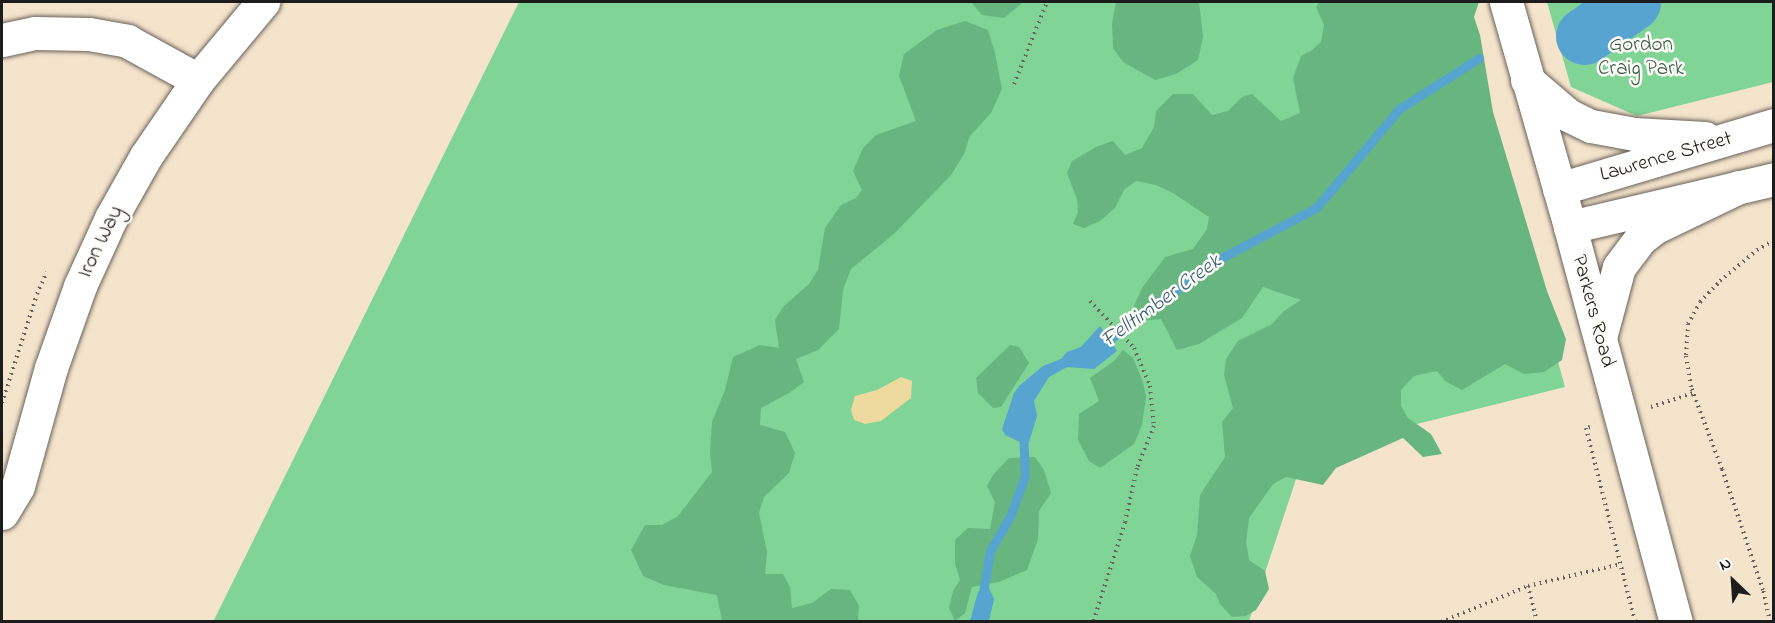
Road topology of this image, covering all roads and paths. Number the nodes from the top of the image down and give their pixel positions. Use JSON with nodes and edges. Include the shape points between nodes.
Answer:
{"nodes":[{"id":1,"x":263,"y":2,"type":"edge"},
{"id":2,"x":1047,"y":2,"type":"edge"},
{"id":3,"x":1506,"y":2,"type":"edge"},
{"id":4,"x":2,"y":40,"type":"edge"},
{"id":5,"x":198,"y":80,"type":"junction"},
{"id":6,"x":1527,"y":80,"type":"junction"},
{"id":7,"x":1014,"y":84,"type":"dead end"},
{"id":8,"x":1773,"y":126,"type":"edge"},
{"id":9,"x":1725,"y":140,"type":"junction"},
{"id":10,"x":1773,"y":179,"type":"edge"},
{"id":11,"x":1739,"y":188,"type":"junction"},
{"id":12,"x":1559,"y":189,"type":"junction"},
{"id":13,"x":1570,"y":227,"type":"junction"},
{"id":14,"x":1773,"y":240,"type":"edge"},
{"id":15,"x":1090,"y":301,"type":"dead end"},
{"id":16,"x":1600,"y":337,"type":"junction"},
{"id":17,"x":2,"y":513,"type":"edge"},
{"id":18,"x":1621,"y":564,"type":"dead end"},
{"id":19,"x":1528,"y":586,"type":"junction"},
{"id":20,"x":1094,"y":621,"type":"edge"},
{"id":21,"x":1441,"y":621,"type":"edge"},
{"id":22,"x":1537,"y":621,"type":"edge"},
{"id":23,"x":1676,"y":621,"type":"edge"},
{"id":24,"x":1770,"y":621,"type":"edge"}],
"edges":[{"from":1,"to":5,"type":"main road","name":"Iron Way"},
{"from":2,"to":7,"type":"path"},
{"from":3,"to":6,"type":"main road","name":"Parkers Road"},
{"from":4,"to":5,"type":"main road","via":[[35,33],[89,34],[127,42]]},
{"from":5,"to":17,"type":"main road","name":"Iron Way","via":[[146,156],[84,276],[51,368],[18,486]]},
{"from":6,"to":9,"type":"main road","via":[[1568,115],[1591,126],[1634,134]]},
{"from":6,"to":12,"type":"main road","name":"Parkers Road"},
{"from":8,"to":9,"type":"main road","name":"Lawrence Street"},
{"from":9,"to":12,"type":"main road","name":"Lawrence Street"},
{"from":10,"to":11,"type":"main road","name":"Lawrence Street"},
{"from":11,"to":13,"type":"main road","name":"Lawrence Street","via":[[1682,198]]},
{"from":11,"to":16,"type":"main road","via":[[1654,228],[1640,239],[1618,267]]},
{"from":12,"to":13,"type":"main road","name":"Parkers Road"},
{"from":13,"to":16,"type":"main road","name":"Parkers Road"},
{"from":14,"to":24,"type":"path","via":[[1720,281],[1700,302],[1688,324],[1686,356],[1693,393],[1763,590]]},
{"from":15,"to":20,"type":"path","via":[[1134,348],[1150,386],[1154,426],[1137,468],[1125,522]]},
{"from":16,"to":23,"type":"main road","name":"Parkers Road"},
{"from":18,"to":19,"type":"path"},
{"from":19,"to":21,"type":"path"},
{"from":19,"to":22,"type":"path"}]}
